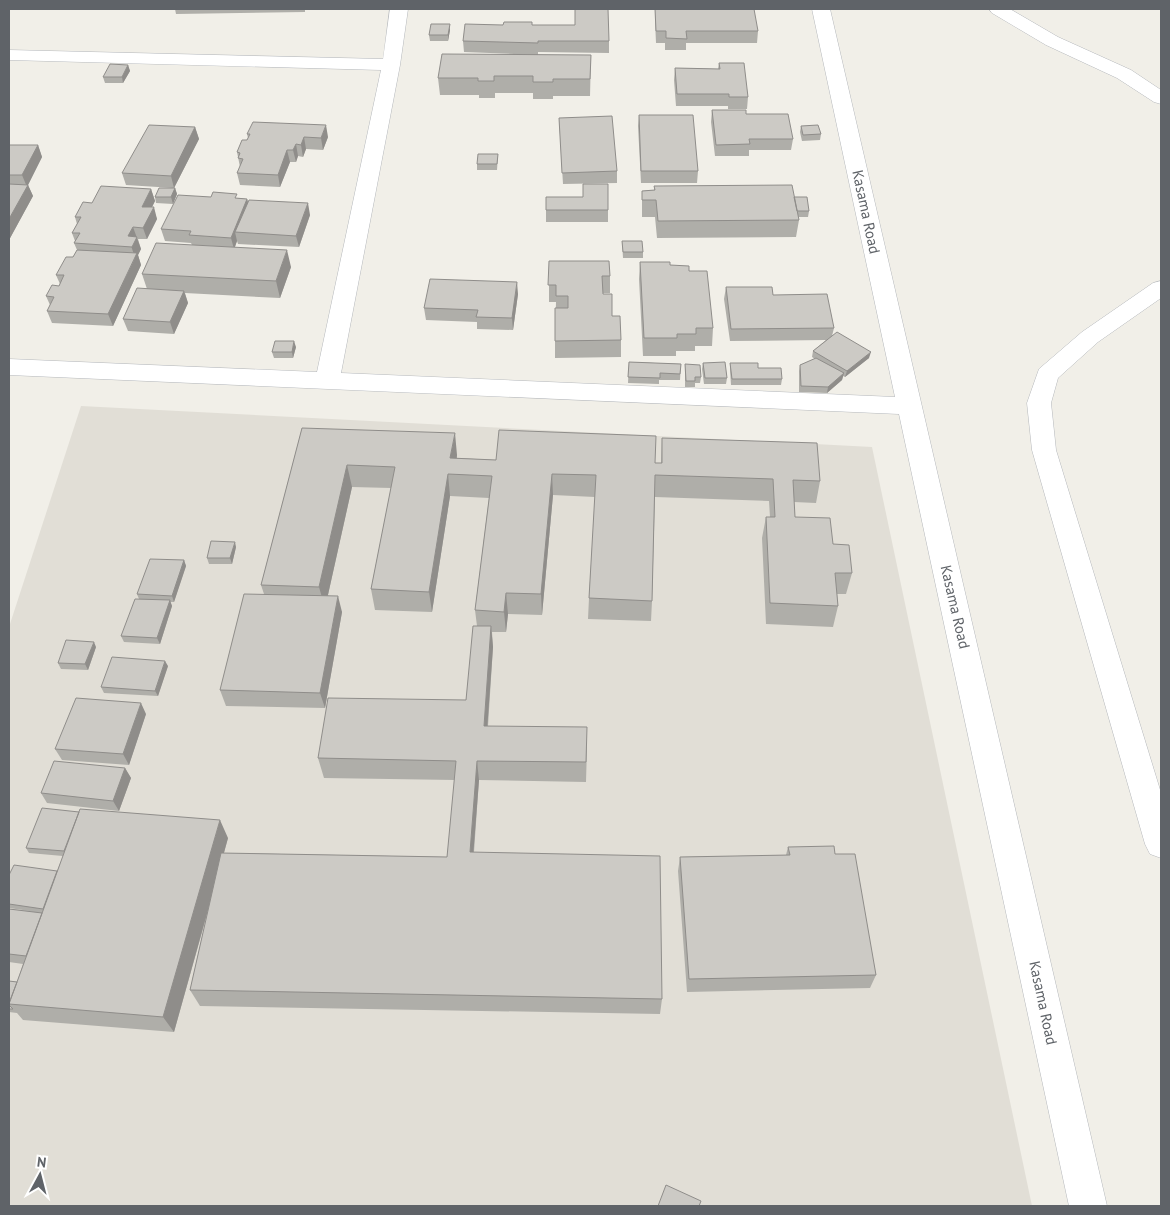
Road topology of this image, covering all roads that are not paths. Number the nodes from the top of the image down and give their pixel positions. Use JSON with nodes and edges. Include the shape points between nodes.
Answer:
{"nodes":[{"id":1,"x":399,"y":9,"type":"edge"},
{"id":2,"x":821,"y":9,"type":"edge"},
{"id":3,"x":998,"y":9,"type":"edge"},
{"id":4,"x":9,"y":55,"type":"edge"},
{"id":5,"x":391,"y":66,"type":"junction"},
{"id":6,"x":1161,"y":98,"type":"edge"},
{"id":7,"x":1161,"y":288,"type":"edge"},
{"id":8,"x":9,"y":367,"type":"edge"},
{"id":9,"x":327,"y":382,"type":"junction"},
{"id":10,"x":908,"y":406,"type":"junction"},
{"id":11,"x":1161,"y":844,"type":"edge"},
{"id":12,"x":1088,"y":1206,"type":"edge"}],
"edges":[{"from":1,"to":5,"type":"street"},
{"from":2,"to":10,"type":"street","name":"Kasama Road"},
{"from":3,"to":6,"type":"street","via":[[1052,41],[1124,74]]},
{"from":4,"to":5,"type":"street"},
{"from":5,"to":9,"type":"street"},
{"from":7,"to":11,"type":"street","via":[[1090,338],[1047,374],[1039,403],[1044,450]]},
{"from":8,"to":9,"type":"street"},
{"from":9,"to":10,"type":"street"},
{"from":10,"to":12,"type":"street","name":"Kasama Road"}]}
